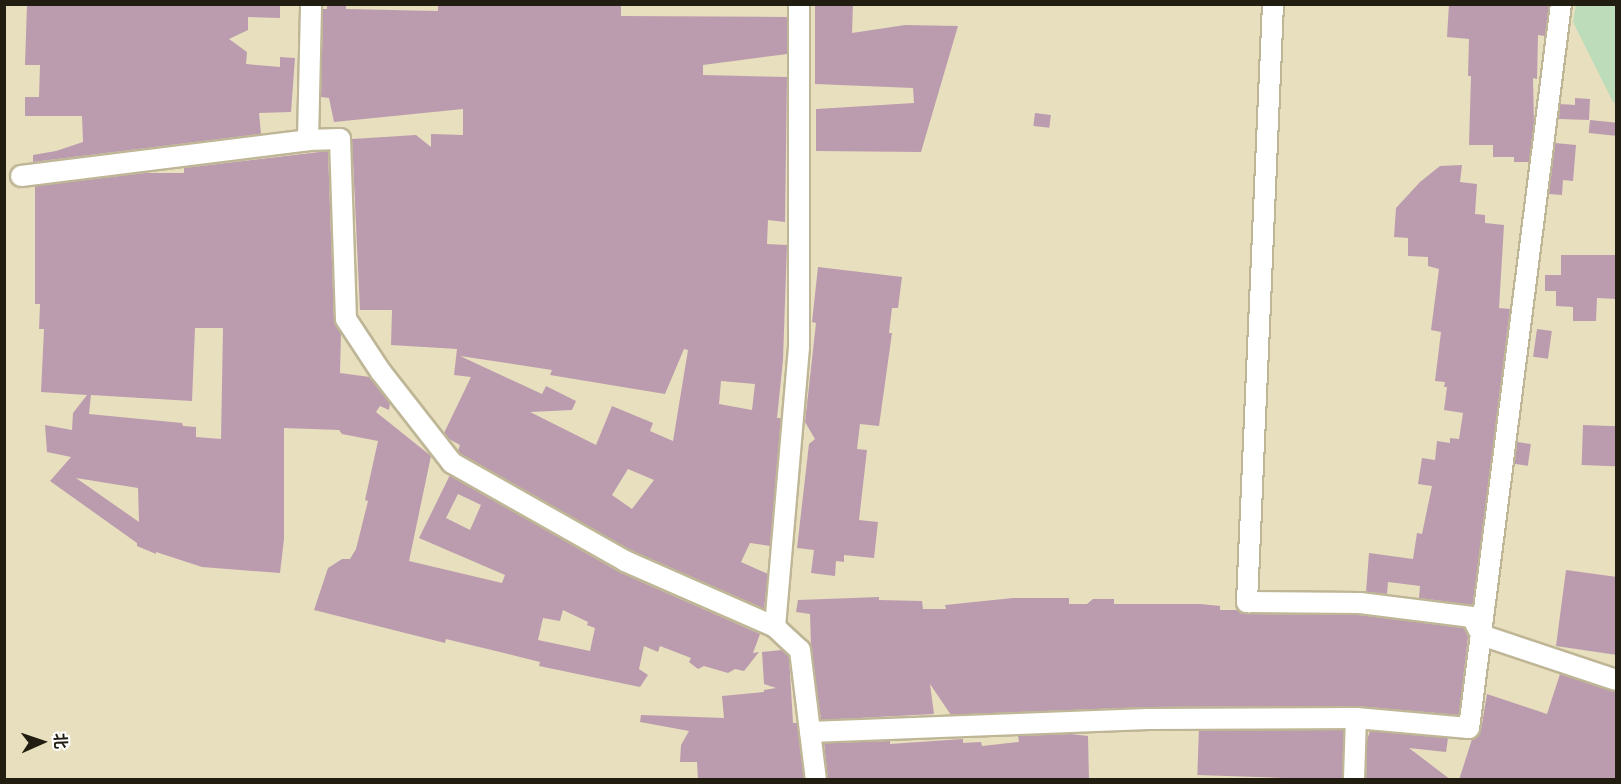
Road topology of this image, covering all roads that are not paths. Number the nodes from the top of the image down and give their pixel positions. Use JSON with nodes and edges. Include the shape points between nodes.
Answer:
{"nodes":[{"id":1,"x":311,"y":4,"type":"edge"},
{"id":2,"x":799,"y":4,"type":"edge"},
{"id":3,"x":1273,"y":4,"type":"edge"},
{"id":4,"x":1561,"y":4,"type":"edge"},
{"id":5,"x":308,"y":140,"type":"junction"},
{"id":6,"x":21,"y":176,"type":"dead end"},
{"id":7,"x":775,"y":627,"type":"junction"},
{"id":8,"x":1480,"y":635,"type":"junction"},
{"id":9,"x":1617,"y":680,"type":"edge"},
{"id":10,"x":1356,"y":718,"type":"junction"},
{"id":11,"x":810,"y":732,"type":"junction"},
{"id":12,"x":816,"y":780,"type":"edge"},
{"id":13,"x":1354,"y":780,"type":"edge"}],
"edges":[{"from":1,"to":5,"type":"street"},
{"from":2,"to":7,"type":"street","via":[[799,348]]},
{"from":3,"to":8,"type":"street","via":[[1247,602],[1360,603],[1472,617]]},
{"from":4,"to":8,"type":"street"},
{"from":5,"to":6,"type":"street"},
{"from":5,"to":7,"type":"street","via":[[340,139],[346,319],[381,372],[452,462],[625,561]]},
{"from":7,"to":11,"type":"street","via":[[800,650]]},
{"from":8,"to":9,"type":"street"},
{"from":8,"to":10,"type":"street","via":[[1469,728]]},
{"from":10,"to":11,"type":"street","via":[[1148,719]]},
{"from":10,"to":13,"type":"street"},
{"from":11,"to":12,"type":"street"}]}
